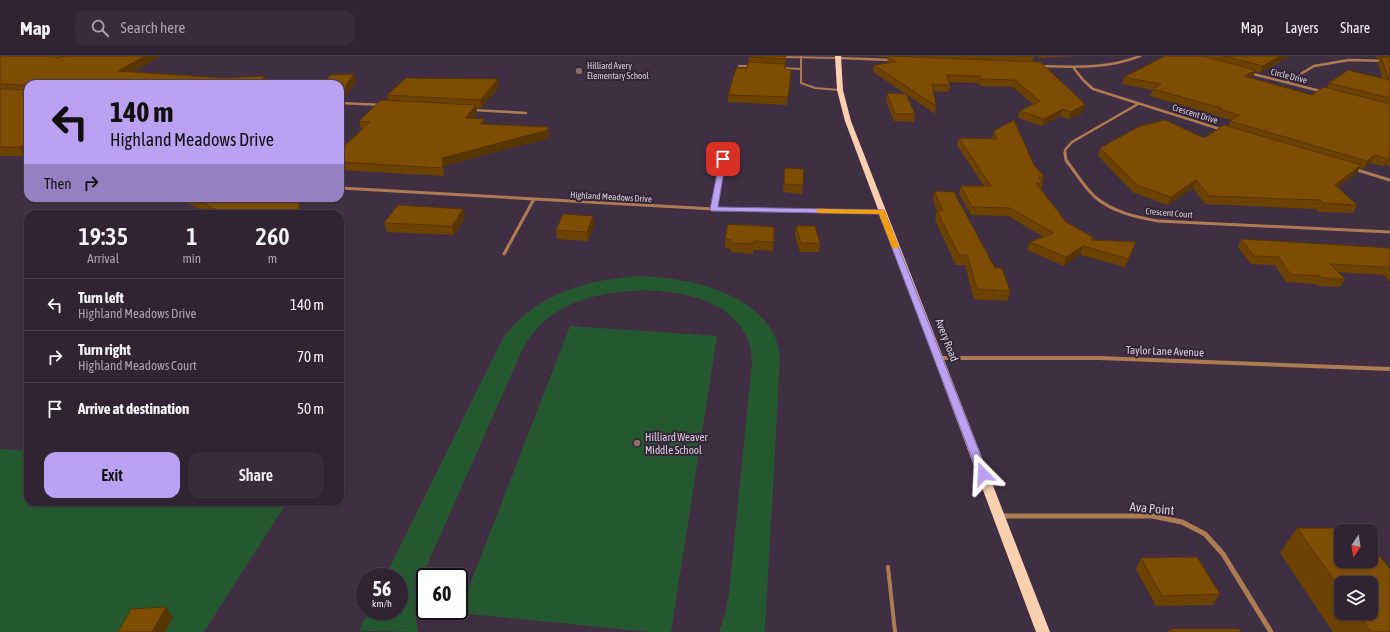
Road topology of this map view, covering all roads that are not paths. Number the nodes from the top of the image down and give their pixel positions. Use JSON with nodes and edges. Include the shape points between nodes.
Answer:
{"nodes":[{"id":1,"x":781,"y":56,"type":"edge"},
{"id":2,"x":1140,"y":56,"type":"edge"},
{"id":3,"x":1375,"y":56,"type":"edge"},
{"id":4,"x":801,"y":57,"type":"edge"},
{"id":5,"x":838,"y":57,"type":"edge"},
{"id":6,"x":894,"y":60,"type":"edge"},
{"id":7,"x":1380,"y":60,"type":"junction"},
{"id":8,"x":1390,"y":61,"type":"edge"},
{"id":9,"x":739,"y":66,"type":"edge"},
{"id":10,"x":754,"y":66,"type":"edge"},
{"id":11,"x":1038,"y":66,"type":"edge"},
{"id":12,"x":1073,"y":67,"type":"junction"},
{"id":13,"x":778,"y":68,"type":"edge"},
{"id":14,"x":801,"y":69,"type":"junction"},
{"id":15,"x":1245,"y":72,"type":"edge"},
{"id":16,"x":1287,"y":82,"type":"junction"},
{"id":17,"x":840,"y":90,"type":"junction"},
{"id":18,"x":1331,"y":94,"type":"edge"},
{"id":19,"x":344,"y":103,"type":"edge"},
{"id":20,"x":1138,"y":104,"type":"junction"},
{"id":21,"x":387,"y":105,"type":"edge"},
{"id":22,"x":464,"y":109,"type":"edge"},
{"id":23,"x":526,"y":113,"type":"dead end"},
{"id":24,"x":1230,"y":132,"type":"edge"},
{"id":25,"x":723,"y":159,"type":"dead end"},
{"id":26,"x":1352,"y":168,"type":"edge"},
{"id":27,"x":1390,"y":180,"type":"edge"},
{"id":28,"x":344,"y":188,"type":"edge"},
{"id":29,"x":534,"y":199,"type":"junction"},
{"id":30,"x":714,"y":209,"type":"junction"},
{"id":31,"x":882,"y":212,"type":"junction"},
{"id":32,"x":1390,"y":232,"type":"edge"},
{"id":33,"x":504,"y":254,"type":"dead end"},
{"id":34,"x":939,"y":358,"type":"junction"},
{"id":35,"x":1390,"y":369,"type":"edge"},
{"id":36,"x":999,"y":516,"type":"junction"},
{"id":37,"x":888,"y":567,"type":"dead end"},
{"id":38,"x":895,"y":632,"type":"edge"},
{"id":39,"x":1043,"y":632,"type":"edge"},
{"id":40,"x":1271,"y":632,"type":"edge"}],
"edges":[{"from":1,"to":4,"type":"lane"},
{"from":2,"to":12,"type":"street","via":[[1112,66]]},
{"from":3,"to":7,"type":"street"},
{"from":4,"to":5,"type":"lane"},
{"from":4,"to":14,"type":"lane"},
{"from":5,"to":6,"type":"street"},
{"from":5,"to":17,"type":"main road","name":"Avery Road"},
{"from":7,"to":8,"type":"street"},
{"from":7,"to":16,"type":"street","via":[[1338,61],[1314,66]]},
{"from":9,"to":10,"type":"lane"},
{"from":11,"to":12,"type":"street"},
{"from":12,"to":20,"type":"street","name":"Crescent Drive","via":[[1093,89]]},
{"from":13,"to":14,"type":"lane"},
{"from":14,"to":17,"type":"lane","via":[[801,84]]},
{"from":15,"to":16,"type":"street","name":"Circle Drive"},
{"from":16,"to":18,"type":"street","name":"Circle Drive"},
{"from":17,"to":31,"type":"main road","name":"Avery Road","via":[[848,121]]},
{"from":19,"to":21,"type":"street"},
{"from":20,"to":24,"type":"street","name":"Crescent Drive"},
{"from":20,"to":32,"type":"street","name":"Crescent Court","via":[[1072,142],[1065,150],[1066,160],[1094,196],[1109,207],[1132,216],[1158,221]]},
{"from":22,"to":23,"type":"street"},
{"from":25,"to":30,"type":"street"},
{"from":26,"to":27,"type":"street"},
{"from":28,"to":29,"type":"street","name":"Highland Meadows Drive"},
{"from":29,"to":30,"type":"street","name":"Highland Meadows Drive"},
{"from":29,"to":33,"type":"street"},
{"from":30,"to":31,"type":"street","name":"Highland Meadows Drive"},
{"from":31,"to":34,"type":"main road","name":"Avery Road"},
{"from":34,"to":35,"type":"street","name":"Taylor Lane Avenue","via":[[1098,358]]},
{"from":34,"to":36,"type":"main road","name":"Avery Road"},
{"from":36,"to":39,"type":"main road","name":"Avery Road"},
{"from":36,"to":40,"type":"street","name":"Ava Point","via":[[1152,516],[1182,522],[1205,534],[1223,554]]},
{"from":37,"to":38,"type":"lane"}]}
